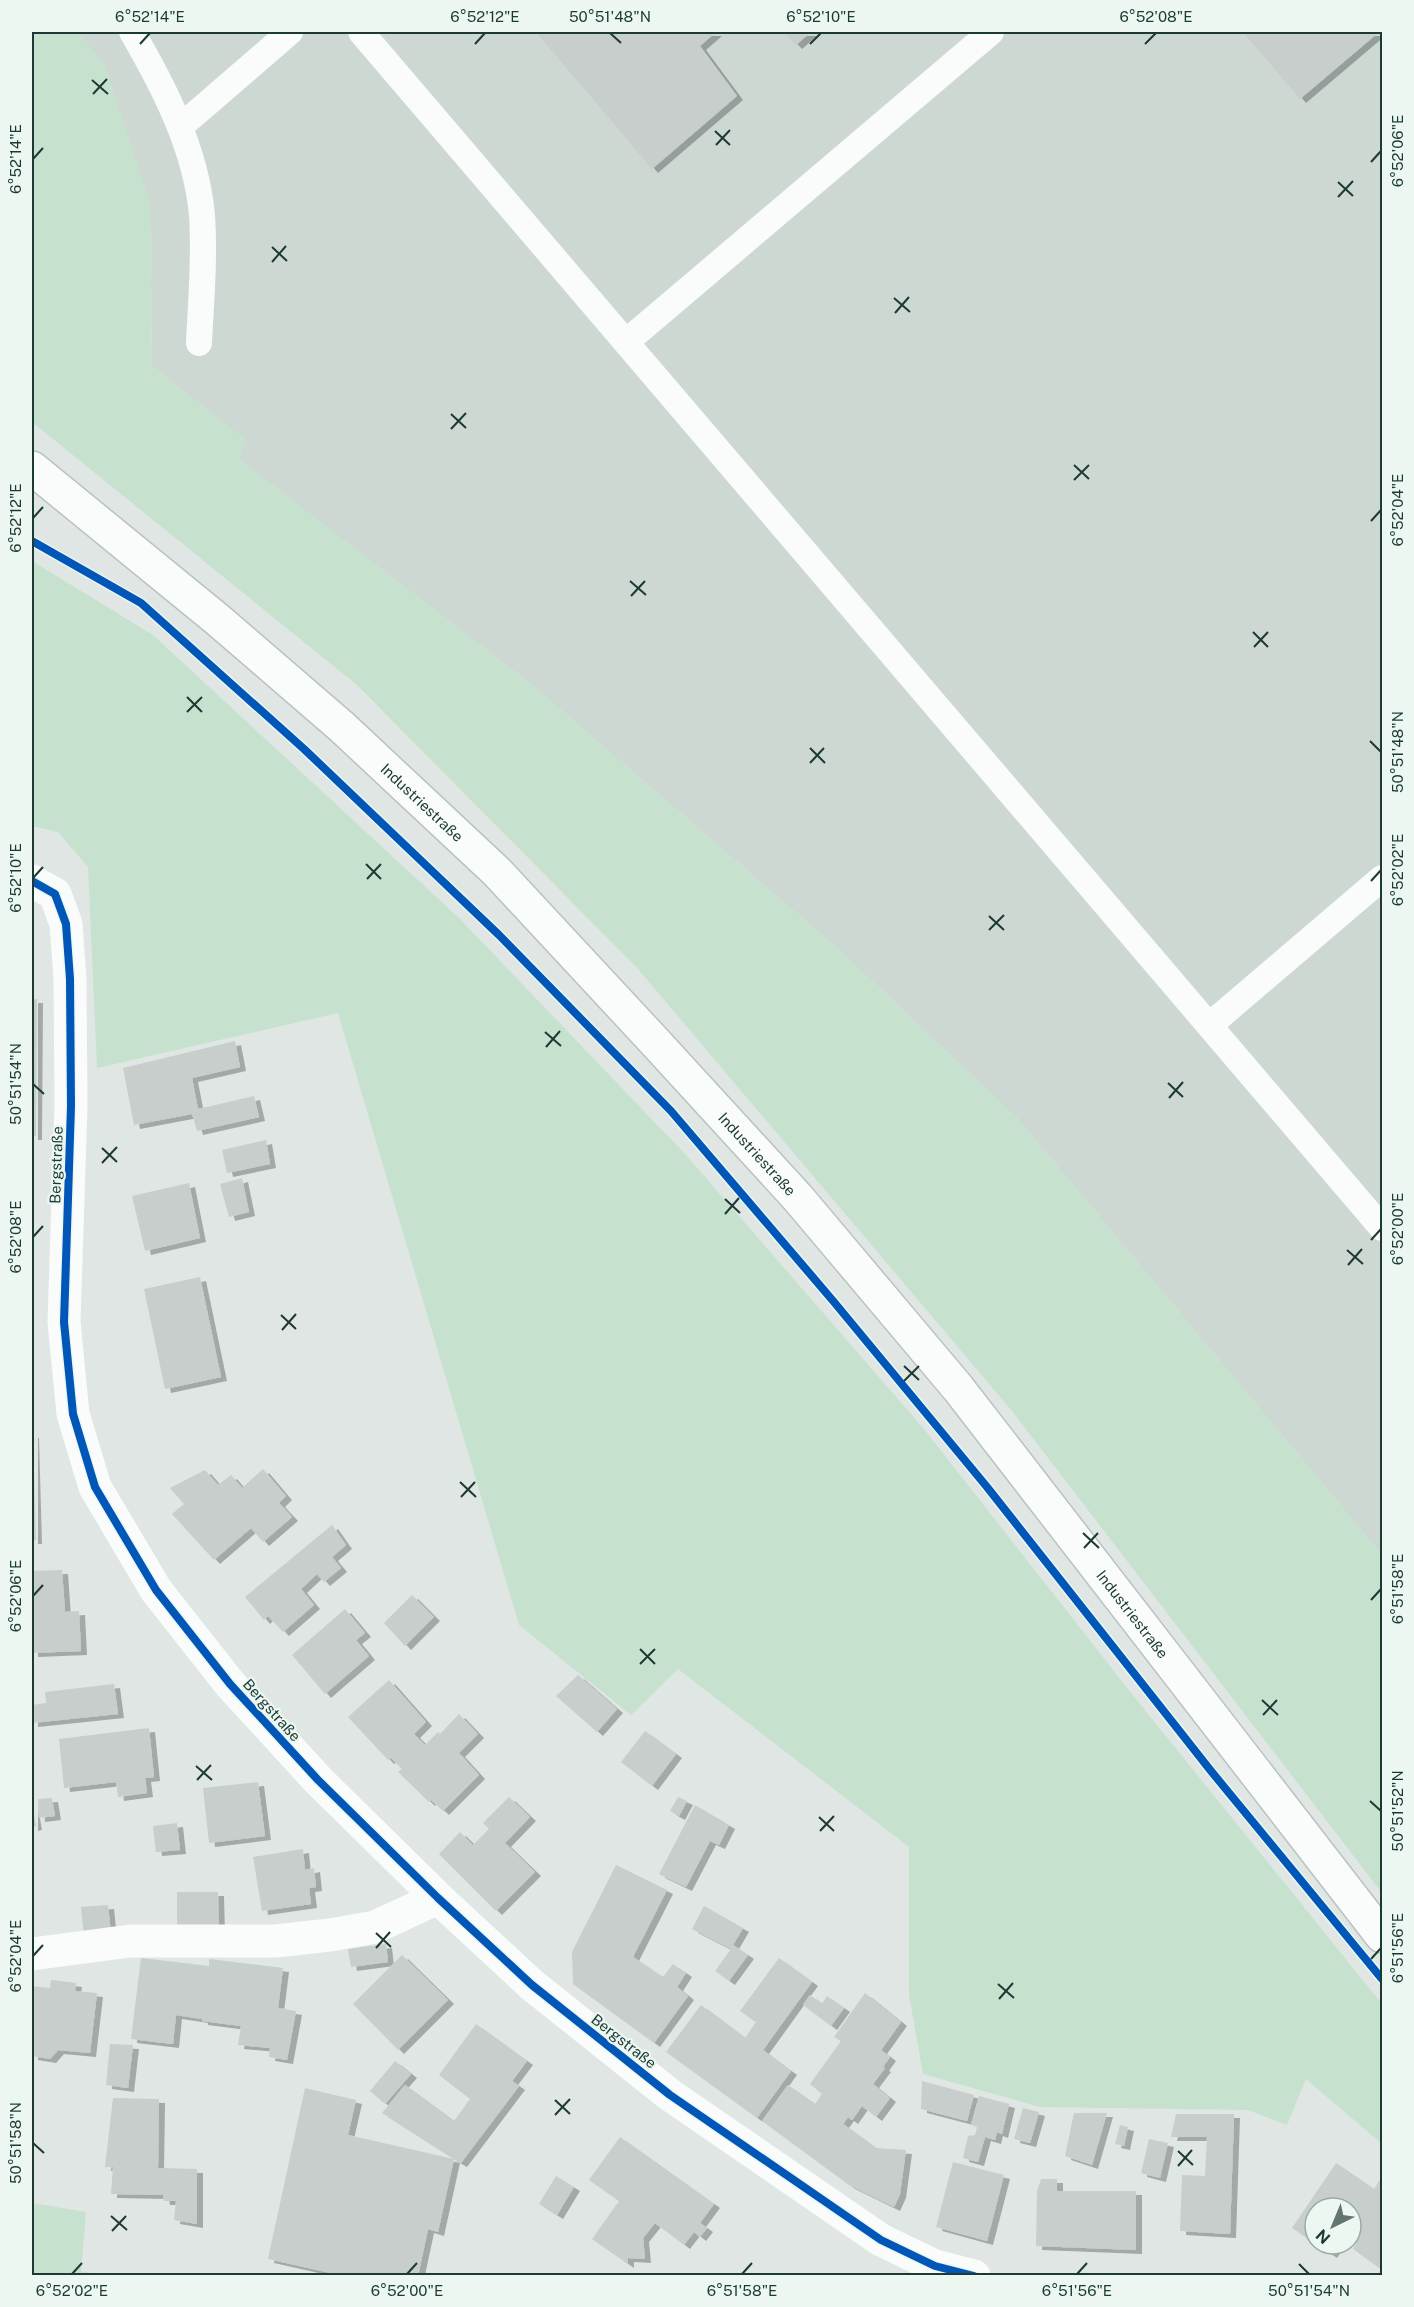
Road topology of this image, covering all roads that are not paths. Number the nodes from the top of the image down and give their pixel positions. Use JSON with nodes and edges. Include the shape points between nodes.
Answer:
{"nodes":[{"id":1,"x":132,"y":32,"type":"edge"},
{"id":2,"x":290,"y":32,"type":"edge"},
{"id":3,"x":361,"y":32,"type":"edge"},
{"id":4,"x":991,"y":32,"type":"edge"},
{"id":5,"x":180,"y":127,"type":"junction"},
{"id":6,"x":627,"y":342,"type":"junction"},
{"id":7,"x":199,"y":343,"type":"dead end"},
{"id":8,"x":32,"y":468,"type":"edge"},
{"id":9,"x":1383,"y":878,"type":"edge"},
{"id":10,"x":32,"y":881,"type":"edge"},
{"id":11,"x":1210,"y":1024,"type":"junction"},
{"id":12,"x":1383,"y":1227,"type":"edge"},
{"id":13,"x":438,"y":1898,"type":"junction"},
{"id":14,"x":1383,"y":1936,"type":"edge"},
{"id":15,"x":32,"y":1954,"type":"edge"},
{"id":16,"x":974,"y":2276,"type":"edge"}],
"edges":[{"from":1,"to":5,"type":"lane"},
{"from":2,"to":5,"type":"lane"},
{"from":3,"to":6,"type":"lane"},
{"from":4,"to":6,"type":"lane"},
{"from":5,"to":7,"type":"lane","via":[[202,213]]},
{"from":6,"to":11,"type":"lane"},
{"from":8,"to":14,"type":"street","name":"Industriestraße","via":[[342,727],[497,872],[656,1043],[798,1198],[958,1388]]},
{"from":9,"to":11,"type":"lane"},
{"from":10,"to":13,"type":"street","name":"Bergstraße","via":[[55,894],[66,924],[71,1106],[64,1322],[74,1414],[95,1487],[156,1590],[231,1684],[318,1780]]},
{"from":11,"to":12,"type":"lane"},
{"from":13,"to":15,"type":"street","via":[[375,1927],[330,1935],[276,1941],[130,1941]]},
{"from":13,"to":16,"type":"street","name":"Bergstraße","via":[[532,1985],[670,2095],[881,2240],[934,2266]]}]}
